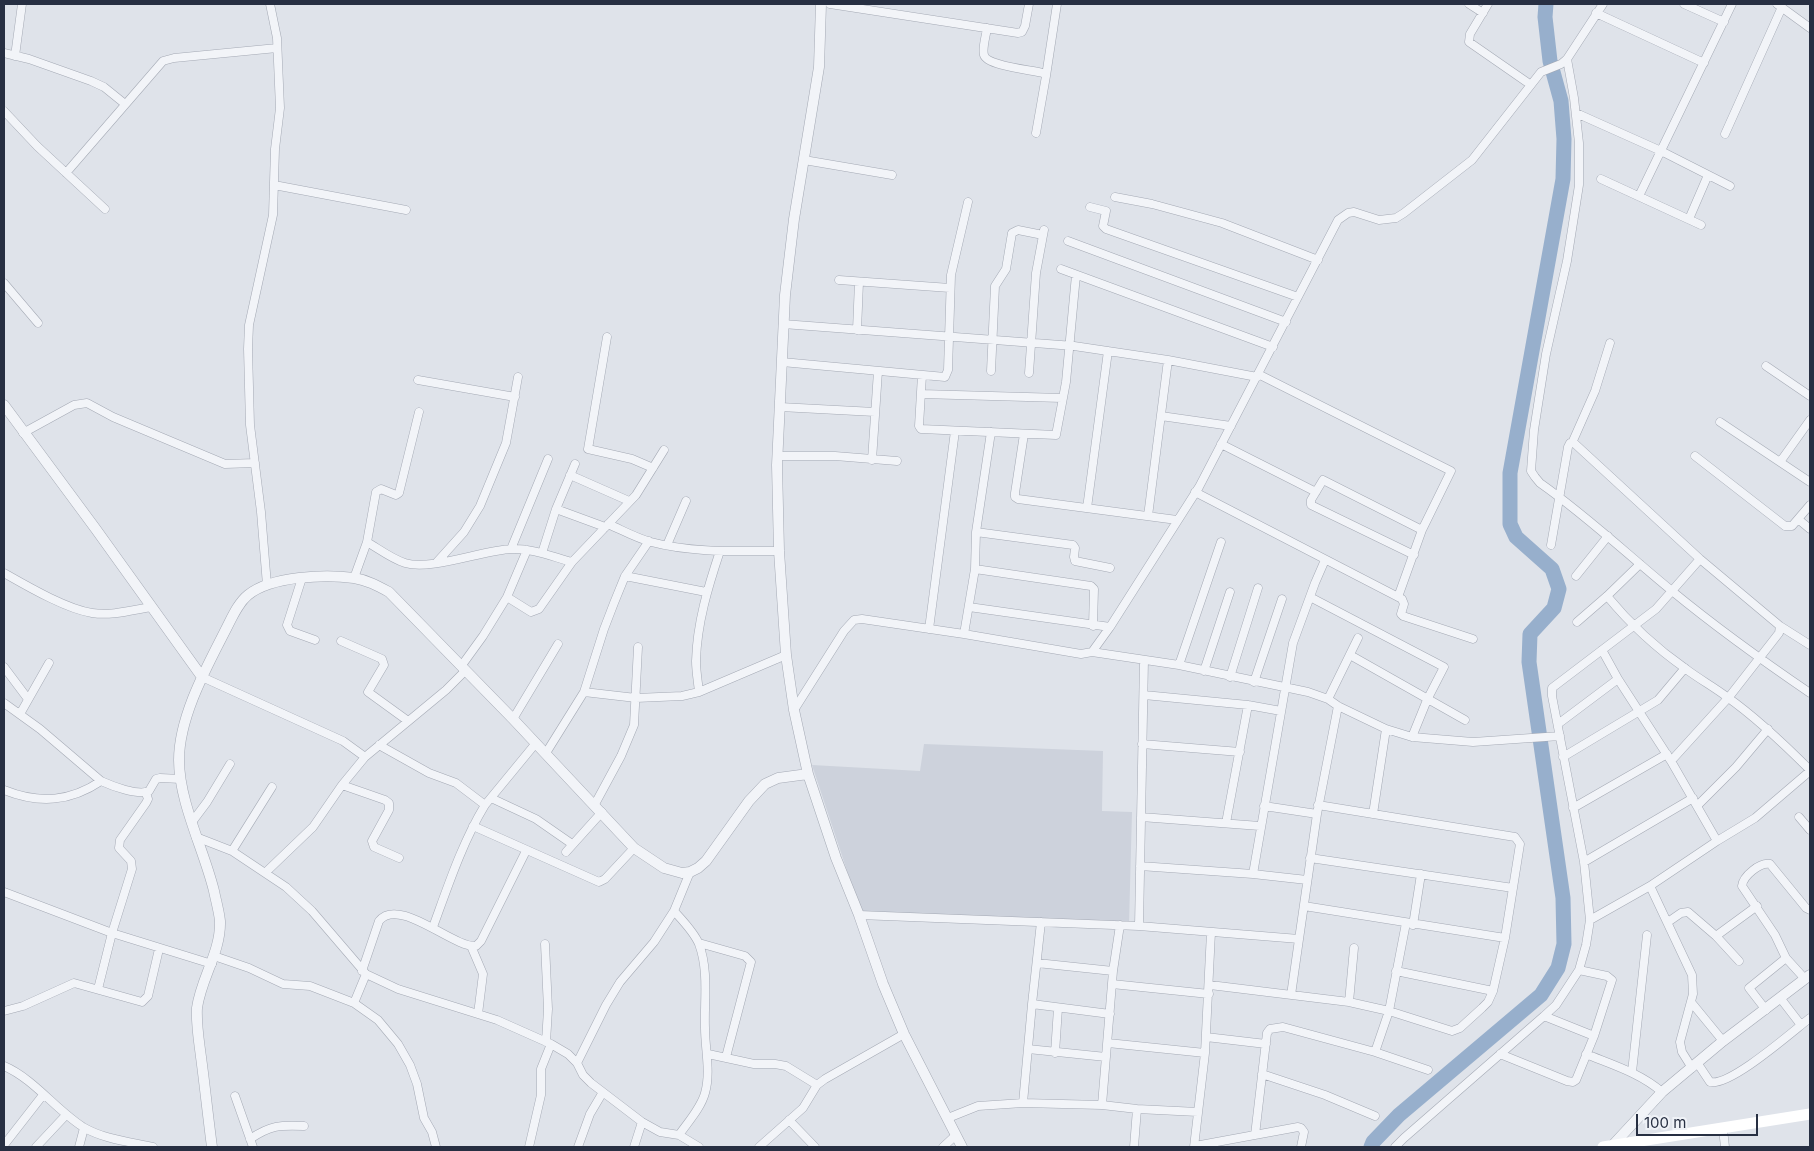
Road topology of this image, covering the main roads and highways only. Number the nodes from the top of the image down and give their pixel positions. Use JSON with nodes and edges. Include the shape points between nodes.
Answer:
{"nodes":[{"id":1,"x":1810,"y":1117,"type":"edge"},
{"id":2,"x":1607,"y":1146,"type":"edge"}],
"edges":[{"from":1,"to":2,"type":"main road"}]}
